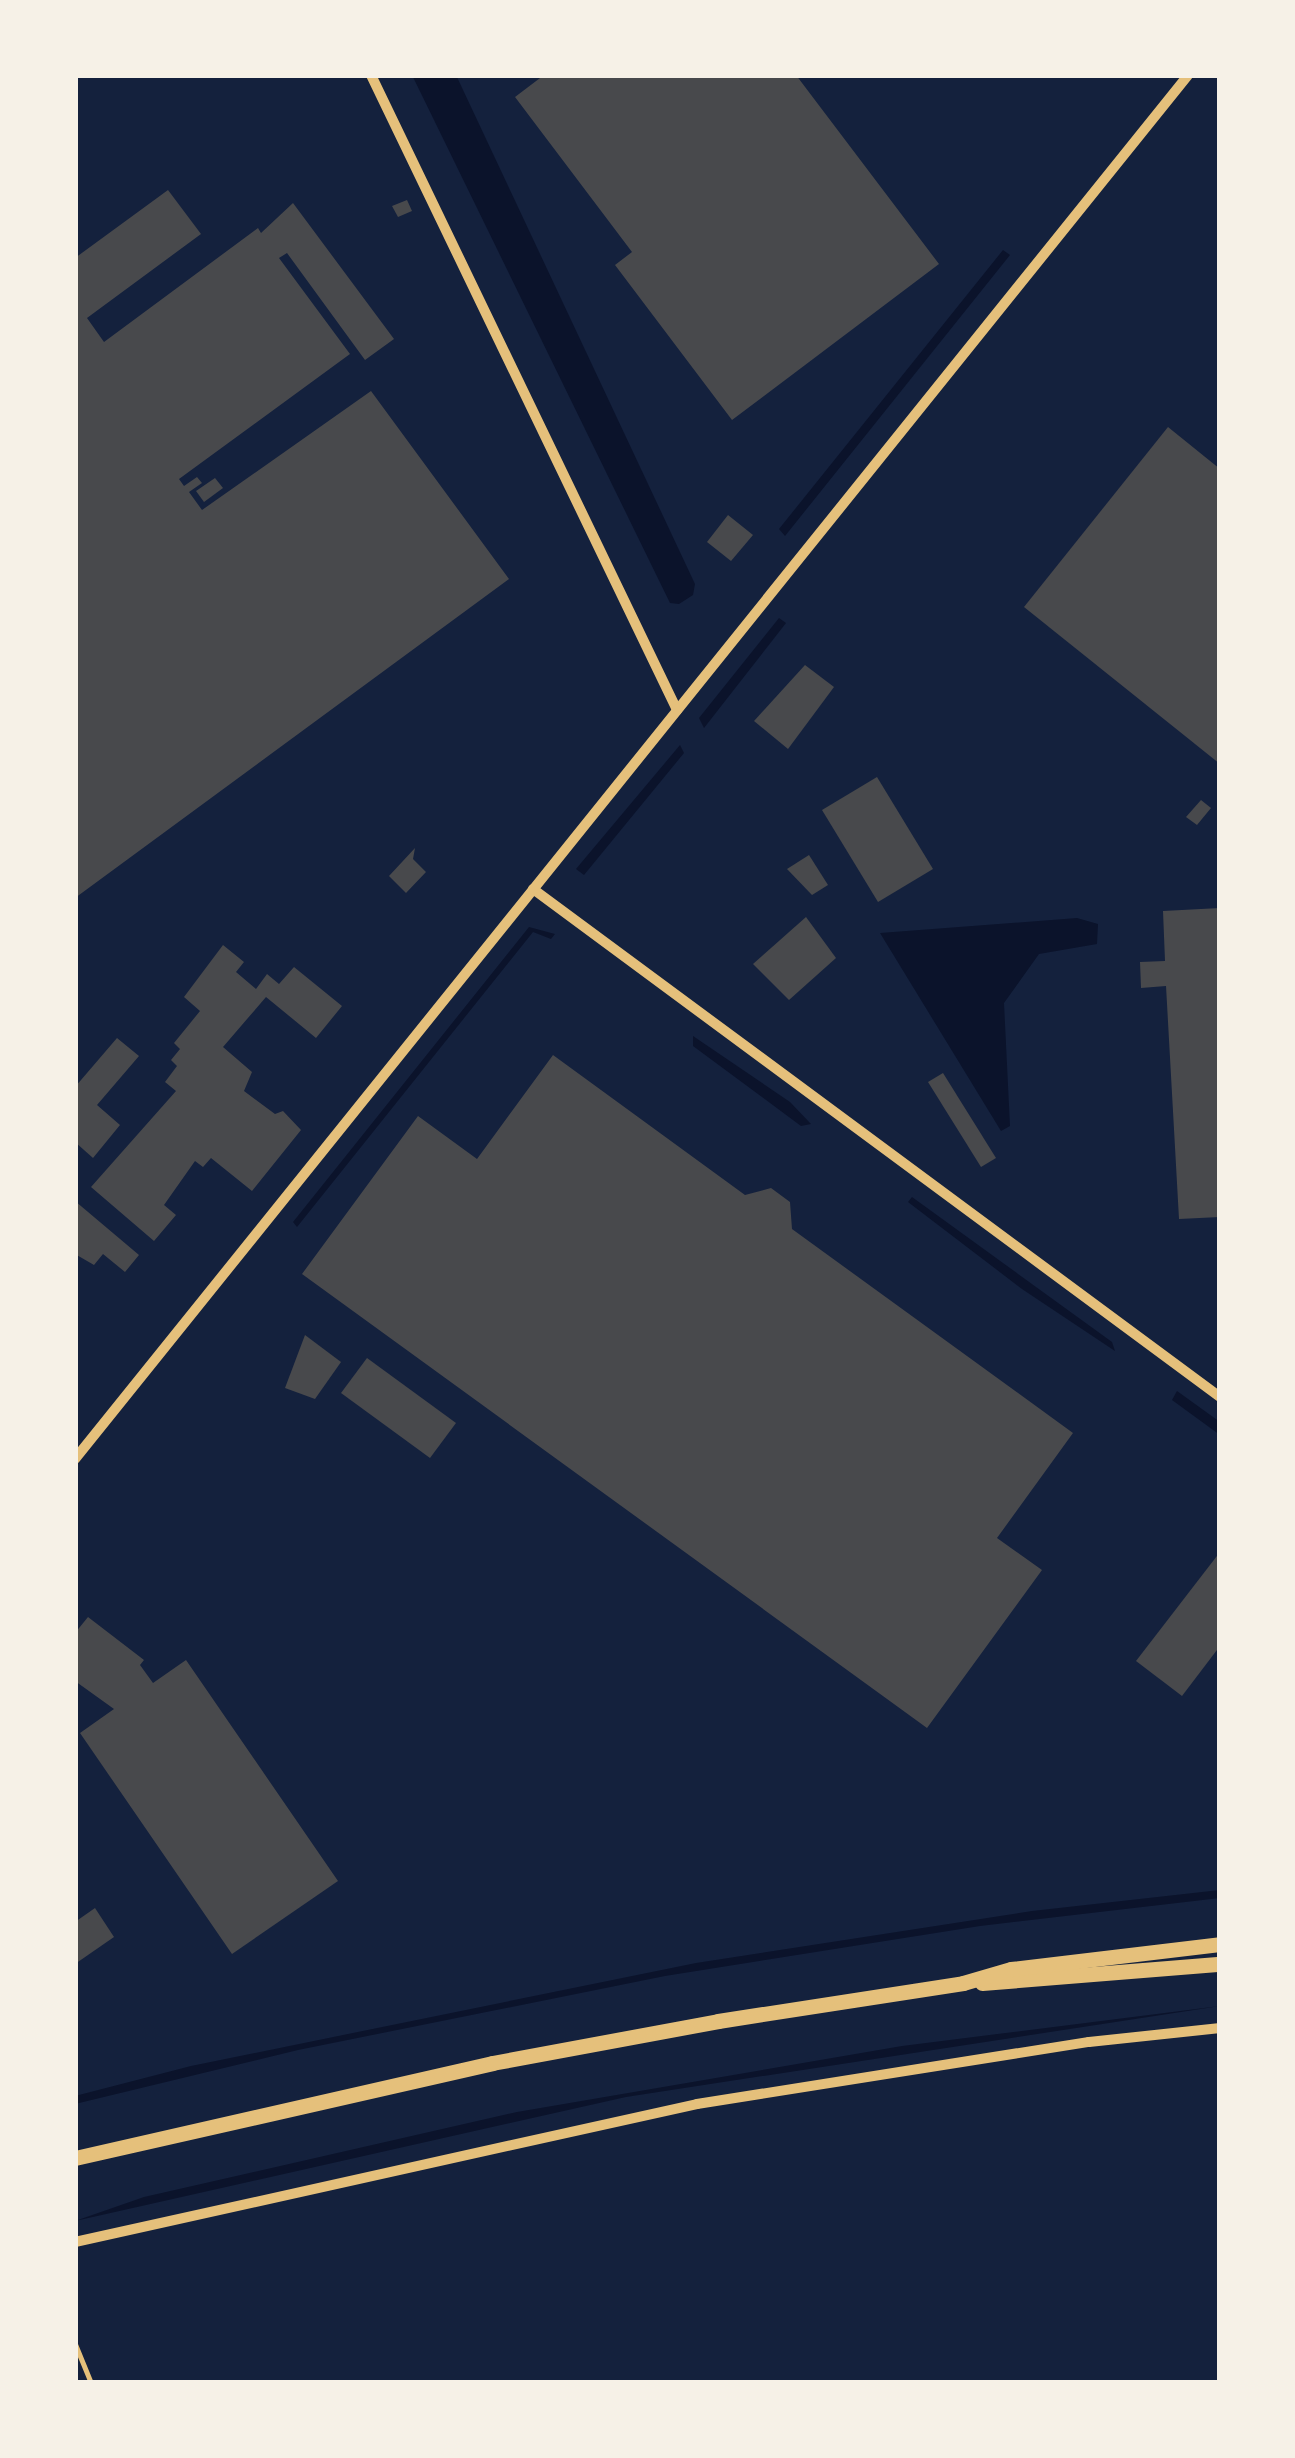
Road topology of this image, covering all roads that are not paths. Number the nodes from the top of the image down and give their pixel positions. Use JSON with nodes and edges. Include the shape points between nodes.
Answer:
{"nodes":[{"id":1,"x":370,"y":75,"type":"edge"},
{"id":2,"x":1188,"y":75,"type":"edge"},
{"id":3,"x":677,"y":710,"type":"junction"},
{"id":4,"x":533,"y":889,"type":"junction"},
{"id":5,"x":1220,"y":1397,"type":"edge"},
{"id":6,"x":75,"y":1459,"type":"edge"},
{"id":7,"x":1220,"y":1944,"type":"edge"},
{"id":8,"x":1220,"y":1964,"type":"edge"},
{"id":9,"x":963,"y":1983,"type":"junction"},
{"id":10,"x":1220,"y":2028,"type":"edge"},
{"id":11,"x":75,"y":2158,"type":"edge"},
{"id":12,"x":75,"y":2242,"type":"edge"}],
"edges":[{"from":1,"to":3,"type":"street"},
{"from":2,"to":3,"type":"street"},
{"from":3,"to":4,"type":"street"},
{"from":4,"to":5,"type":"street"},
{"from":4,"to":6,"type":"street"},
{"from":7,"to":9,"type":"street","via":[[1011,1970]]},
{"from":8,"to":9,"type":"street"},
{"from":9,"to":11,"type":"street","via":[[492,2063]]},
{"from":10,"to":12,"type":"street","via":[[697,2104]]}]}
